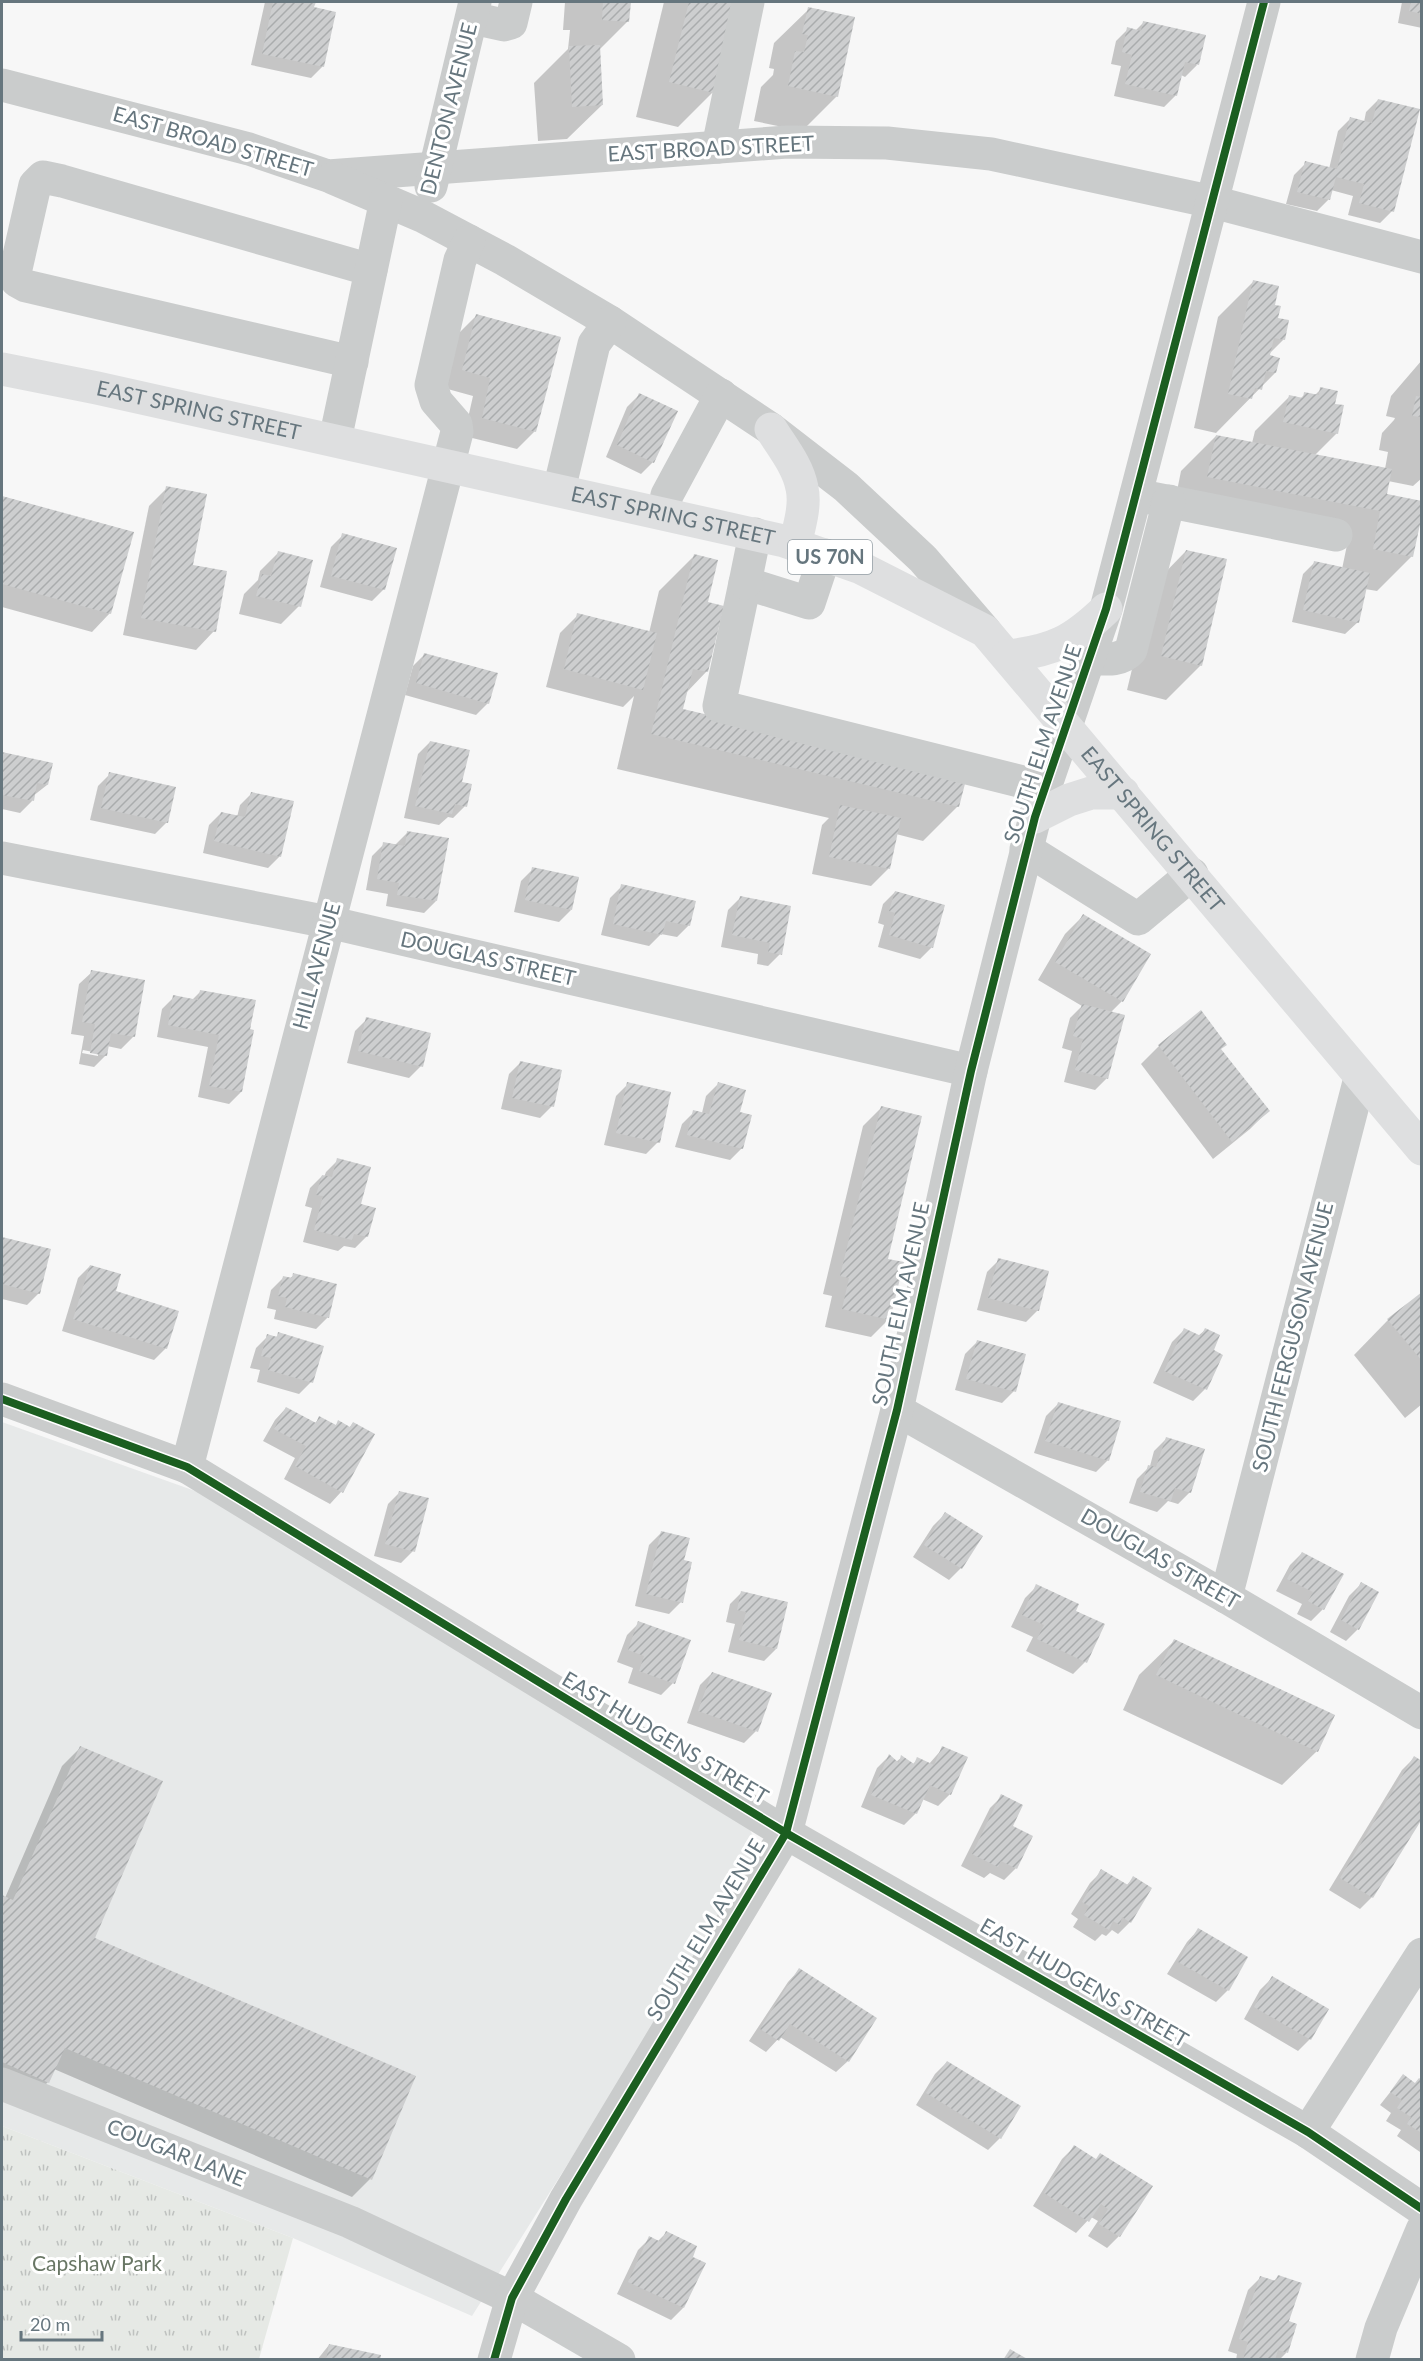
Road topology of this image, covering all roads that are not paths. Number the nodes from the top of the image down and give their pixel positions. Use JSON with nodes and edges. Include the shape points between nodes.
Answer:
{"nodes":[{"id":1,"x":516,"y":2,"type":"edge"},
{"id":2,"x":748,"y":2,"type":"edge"},
{"id":3,"x":1264,"y":2,"type":"edge"},
{"id":4,"x":474,"y":10,"type":"edge"},
{"id":5,"x":2,"y":85,"type":"edge"},
{"id":6,"x":718,"y":147,"type":"junction"},
{"id":7,"x":437,"y":168,"type":"junction"},
{"id":8,"x":328,"y":176,"type":"junction"},
{"id":9,"x":386,"y":200,"type":"junction"},
{"id":10,"x":1213,"y":202,"type":"junction"},
{"id":11,"x":422,"y":216,"type":"junction"},
{"id":12,"x":469,"y":241,"type":"junction"},
{"id":13,"x":1422,"y":256,"type":"edge"},
{"id":14,"x":371,"y":270,"type":"junction"},
{"id":15,"x":610,"y":322,"type":"junction"},
{"id":16,"x":352,"y":362,"type":"junction"},
{"id":17,"x":2,"y":369,"type":"edge"},
{"id":18,"x":721,"y":395,"type":"junction"},
{"id":19,"x":771,"y":429,"type":"junction"},
{"id":20,"x":336,"y":440,"type":"junction"},
{"id":21,"x":448,"y":465,"type":"junction"},
{"id":22,"x":559,"y":490,"type":"junction"},
{"id":23,"x":1136,"y":495,"type":"junction"},
{"id":24,"x":1169,"y":501,"type":"junction"},
{"id":25,"x":663,"y":513,"type":"junction"},
{"id":26,"x":755,"y":534,"type":"junction"},
{"id":27,"x":1336,"y":535,"type":"dead end"},
{"id":28,"x":810,"y":550,"type":"junction"},
{"id":29,"x":745,"y":583,"type":"junction"},
{"id":30,"x":1106,"y":609,"type":"junction"},
{"id":31,"x":986,"y":631,"type":"junction"},
{"id":32,"x":1007,"y":656,"type":"junction"},
{"id":33,"x":1089,"y":658,"type":"junction"},
{"id":34,"x":1066,"y":726,"type":"junction"},
{"id":35,"x":1123,"y":793,"type":"junction"},
{"id":36,"x":1039,"y":802,"type":"junction"},
{"id":37,"x":1026,"y":849,"type":"junction"},
{"id":38,"x":2,"y":858,"type":"edge"},
{"id":39,"x":1192,"y":874,"type":"junction"},
{"id":40,"x":328,"y":922,"type":"junction"},
{"id":41,"x":971,"y":1071,"type":"junction"},
{"id":42,"x":1360,"y":1078,"type":"junction"},
{"id":43,"x":1422,"y":1149,"type":"edge"},
{"id":44,"x":2,"y":1399,"type":"edge"},
{"id":45,"x":897,"y":1410,"type":"junction"},
{"id":46,"x":187,"y":1467,"type":"junction"},
{"id":47,"x":1226,"y":1597,"type":"junction"},
{"id":48,"x":1422,"y":1713,"type":"edge"},
{"id":49,"x":786,"y":1833,"type":"junction"},
{"id":50,"x":1422,"y":1954,"type":"edge"},
{"id":51,"x":2,"y":2084,"type":"edge"},
{"id":52,"x":1308,"y":2132,"type":"junction"},
{"id":53,"x":1422,"y":2209,"type":"edge"},
{"id":54,"x":1422,"y":2230,"type":"edge"},
{"id":55,"x":512,"y":2298,"type":"junction"},
{"id":56,"x":494,"y":2360,"type":"edge"},
{"id":57,"x":619,"y":2360,"type":"edge"},
{"id":58,"x":1372,"y":2360,"type":"edge"}],
"edges":[{"from":1,"to":4,"type":"street","via":[[511,23],[504,25]]},
{"from":2,"to":6,"type":"street"},
{"from":3,"to":10,"type":"street","name":"SOUTH ELM AVENUE"},
{"from":4,"to":7,"type":"street","name":"DENTON AVENUE"},
{"from":5,"to":8,"type":"street","name":"EAST BROAD STREET","via":[[249,149]]},
{"from":6,"to":7,"type":"street","name":"EAST BROAD STREET"},
{"from":6,"to":10,"type":"street","name":"EAST BROAD STREET","via":[[787,142],[887,143],[991,154]]},
{"from":7,"to":8,"type":"street","name":"EAST BROAD STREET"},
{"from":7,"to":11,"type":"street","name":"DENTON AVENUE"},
{"from":8,"to":9,"type":"street"},
{"from":9,"to":11,"type":"street"},
{"from":9,"to":14,"type":"street"},
{"from":10,"to":13,"type":"street","name":"EAST BROAD STREET"},
{"from":10,"to":23,"type":"street","name":"SOUTH ELM AVENUE"},
{"from":11,"to":12,"type":"street"},
{"from":12,"to":15,"type":"street"},
{"from":12,"to":21,"type":"street","name":"HILL AVENUE","via":[[460,260],[431,384],[436,401],[456,424]]},
{"from":14,"to":16,"type":"street"},
{"from":14,"to":16,"type":"street","via":[[43,177],[35,186],[15,273],[17,281],[26,286]]},
{"from":15,"to":18,"type":"street"},
{"from":15,"to":22,"type":"street","via":[[594,344]]},
{"from":16,"to":20,"type":"street"},
{"from":17,"to":20,"type":"main road","name":"EAST SPRING STREET","number":"US 70N"},
{"from":18,"to":19,"type":"street"},
{"from":18,"to":25,"type":"street","via":[[667,495]]},
{"from":19,"to":28,"type":"main road","via":[[795,467]]},
{"from":19,"to":31,"type":"street","via":[[846,487],[922,559]]},
{"from":20,"to":21,"type":"main road","name":"EAST SPRING STREET","number":"US 70N"},
{"from":21,"to":22,"type":"main road","name":"EAST SPRING STREET","number":"US 70N"},
{"from":21,"to":40,"type":"street","name":"HILL AVENUE"},
{"from":22,"to":25,"type":"main road","name":"EAST SPRING STREET","number":"US 70N"},
{"from":23,"to":24,"type":"street"},
{"from":23,"to":30,"type":"street","name":"SOUTH ELM AVENUE"},
{"from":24,"to":27,"type":"street"},
{"from":24,"to":33,"type":"street","via":[[1131,650],[1118,659]]},
{"from":25,"to":26,"type":"main road","name":"EAST SPRING STREET","number":"US 70N"},
{"from":26,"to":28,"type":"main road","name":"EAST SPRING STREET","number":"US 70N"},
{"from":26,"to":29,"type":"street"},
{"from":28,"to":29,"type":"street","via":[[809,603]]},
{"from":28,"to":31,"type":"main road","name":"EAST SPRING STREET","number":"US 70N","via":[[861,568]]},
{"from":29,"to":36,"type":"street","via":[[719,705]]},
{"from":30,"to":32,"type":"main road","via":[[1083,631],[1054,646]]},
{"from":30,"to":33,"type":"street","name":"SOUTH ELM AVENUE"},
{"from":31,"to":32,"type":"main road","name":"EAST SPRING STREET","number":"US 70N"},
{"from":32,"to":34,"type":"main road","name":"EAST SPRING STREET","number":"US 70N"},
{"from":33,"to":34,"type":"street","name":"SOUTH ELM AVENUE"},
{"from":34,"to":35,"type":"main road","name":"EAST SPRING STREET","number":"US 70N"},
{"from":34,"to":36,"type":"street","name":"SOUTH ELM AVENUE"},
{"from":35,"to":36,"type":"main road","via":[[1091,793],[1070,800]]},
{"from":35,"to":39,"type":"main road","name":"EAST SPRING STREET","number":"US 70N"},
{"from":36,"to":37,"type":"street","name":"SOUTH ELM AVENUE"},
{"from":37,"to":39,"type":"street","via":[[1138,919]]},
{"from":37,"to":41,"type":"street","name":"SOUTH ELM AVENUE"},
{"from":38,"to":40,"type":"street","name":"DOUGLAS STREET"},
{"from":39,"to":42,"type":"main road","name":"EAST SPRING STREET","number":"US 70N"},
{"from":40,"to":41,"type":"street","name":"DOUGLAS STREET"},
{"from":40,"to":46,"type":"street","name":"HILL AVENUE"},
{"from":41,"to":45,"type":"street","name":"SOUTH ELM AVENUE"},
{"from":42,"to":43,"type":"main road","name":"EAST SPRING STREET","number":"US 70N"},
{"from":42,"to":47,"type":"street","name":"SOUTH FERGUSON AVENUE"},
{"from":44,"to":46,"type":"street","name":"EAST HUDGENS STREET"},
{"from":45,"to":47,"type":"street","name":"DOUGLAS STREET"},
{"from":45,"to":49,"type":"street","name":"SOUTH ELM AVENUE"},
{"from":46,"to":49,"type":"street","name":"EAST HUDGENS STREET"},
{"from":47,"to":48,"type":"street","name":"DOUGLAS STREET"},
{"from":49,"to":52,"type":"street","name":"EAST HUDGENS STREET"},
{"from":49,"to":55,"type":"street","name":"SOUTH ELM AVENUE","via":[[572,2189]]},
{"from":50,"to":52,"type":"street"},
{"from":51,"to":55,"type":"street","name":"COUGAR LANE","via":[[350,2222]]},
{"from":52,"to":53,"type":"street","name":"EAST HUDGENS STREET"},
{"from":54,"to":58,"type":"street","via":[[1381,2328]]},
{"from":55,"to":56,"type":"street","name":"SOUTH ELM AVENUE"},
{"from":55,"to":57,"type":"street","name":"COUGAR LANE"}]}
